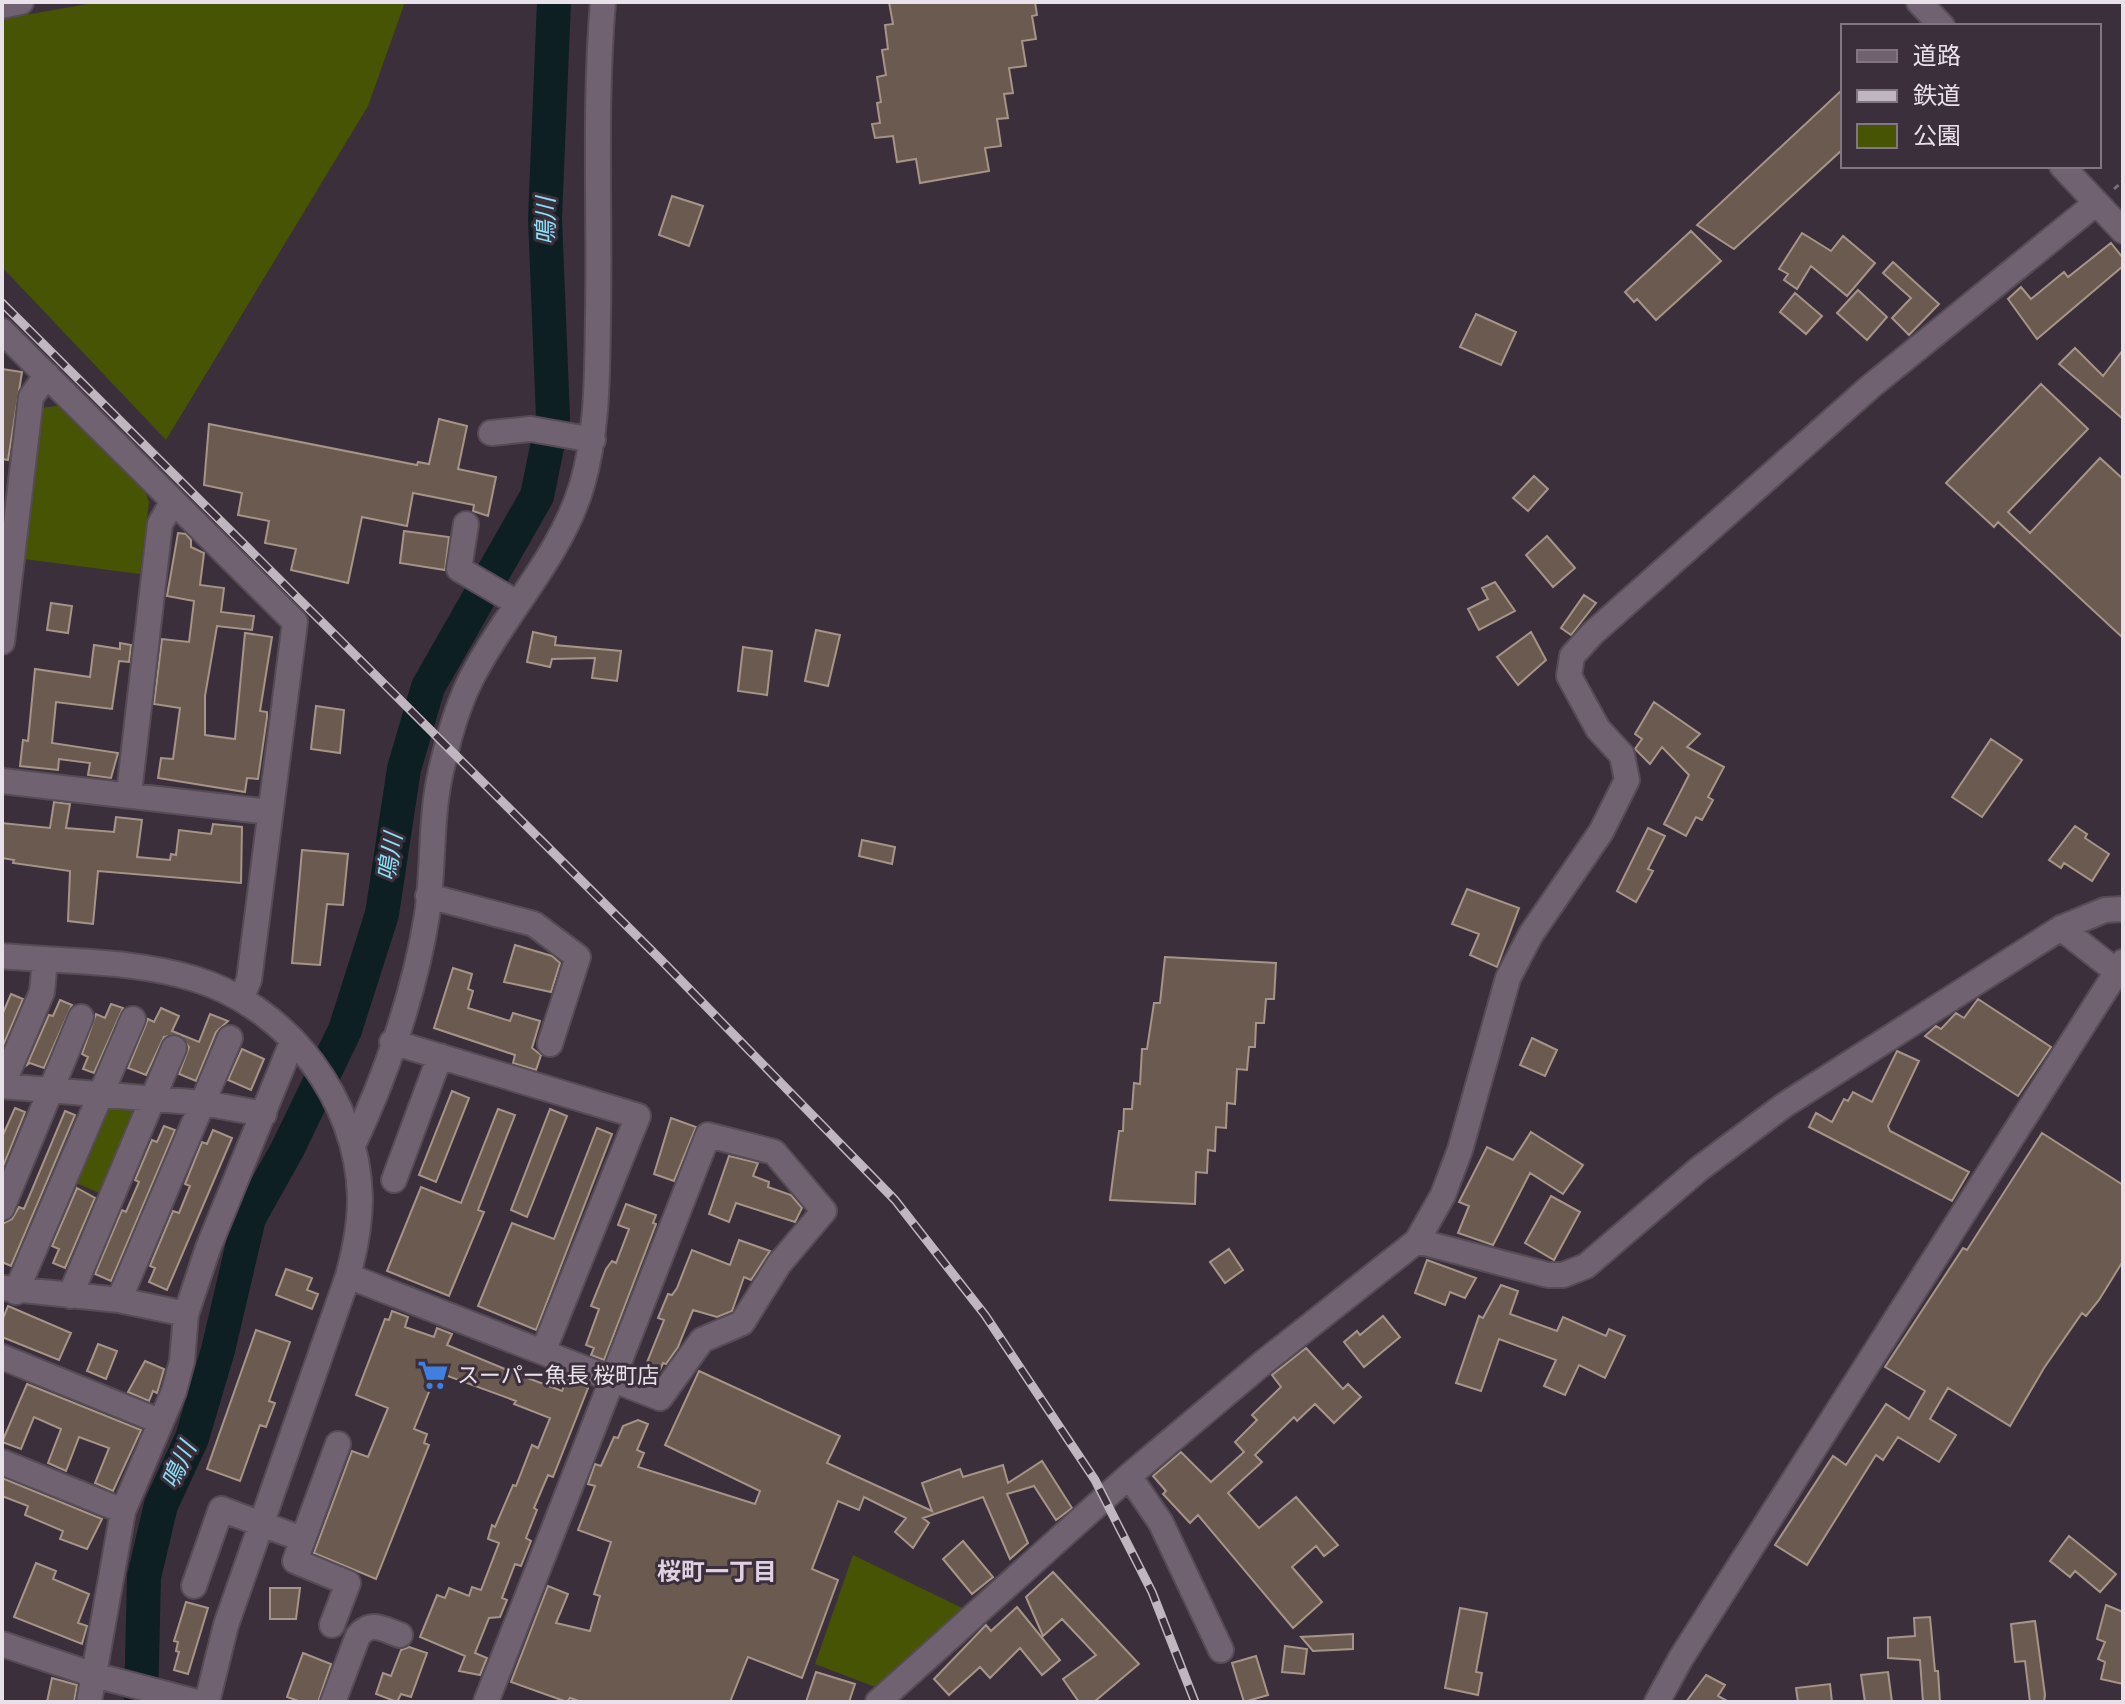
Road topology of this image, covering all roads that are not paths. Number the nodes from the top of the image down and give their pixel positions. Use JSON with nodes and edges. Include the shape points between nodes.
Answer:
{"nodes":[{"id":1,"x":21,"y":2,"type":"edge"},
{"id":2,"x":603,"y":2,"type":"edge"},
{"id":3,"x":1919,"y":2,"type":"edge"},
{"id":4,"x":2,"y":6,"type":"edge"},
{"id":5,"x":1940,"y":24,"type":"edge"},
{"id":6,"x":2064,"y":168,"type":"edge"},
{"id":7,"x":2095,"y":204,"type":"junction"},
{"id":8,"x":2123,"y":231,"type":"edge"},
{"id":9,"x":2,"y":331,"type":"edge"},
{"id":10,"x":47,"y":375,"type":"junction"},
{"id":11,"x":491,"y":433,"type":"dead end"},
{"id":12,"x":593,"y":440,"type":"junction"},
{"id":13,"x":173,"y":501,"type":"junction"},
{"id":14,"x":466,"y":524,"type":"dead end"},
{"id":15,"x":517,"y":603,"type":"junction"},
{"id":16,"x":2,"y":642,"type":"edge"},
{"id":17,"x":2,"y":781,"type":"edge"},
{"id":18,"x":129,"y":793,"type":"junction"},
{"id":19,"x":270,"y":812,"type":"junction"},
{"id":20,"x":428,"y":896,"type":"junction"},
{"id":21,"x":2123,"y":909,"type":"edge"},
{"id":22,"x":2061,"y":928,"type":"junction"},
{"id":23,"x":2,"y":956,"type":"edge"},
{"id":24,"x":45,"y":960,"type":"junction"},
{"id":25,"x":2120,"y":966,"type":"edge"},
{"id":26,"x":241,"y":999,"type":"junction"},
{"id":27,"x":81,"y":1017,"type":"dead end"},
{"id":28,"x":133,"y":1019,"type":"dead end"},
{"id":29,"x":230,"y":1038,"type":"dead end"},
{"id":30,"x":392,"y":1042,"type":"junction"},
{"id":31,"x":550,"y":1044,"type":"dead end"},
{"id":32,"x":174,"y":1048,"type":"dead end"},
{"id":33,"x":301,"y":1048,"type":"junction"},
{"id":34,"x":440,"y":1056,"type":"junction"},
{"id":35,"x":2,"y":1086,"type":"edge"},
{"id":36,"x":50,"y":1091,"type":"junction"},
{"id":37,"x":100,"y":1096,"type":"junction"},
{"id":38,"x":152,"y":1100,"type":"junction"},
{"id":39,"x":203,"y":1103,"type":"junction"},
{"id":40,"x":264,"y":1114,"type":"junction"},
{"id":41,"x":353,"y":1145,"type":"junction"},
{"id":42,"x":394,"y":1180,"type":"dead end"},
{"id":43,"x":2,"y":1208,"type":"edge"},
{"id":44,"x":1417,"y":1241,"type":"junction"},
{"id":45,"x":348,"y":1276,"type":"junction"},
{"id":46,"x":9,"y":1289,"type":"edge"},
{"id":47,"x":70,"y":1296,"type":"junction"},
{"id":48,"x":119,"y":1300,"type":"junction"},
{"id":49,"x":186,"y":1314,"type":"junction"},
{"id":50,"x":543,"y":1352,"type":"junction"},
{"id":51,"x":2,"y":1357,"type":"edge"},
{"id":52,"x":614,"y":1378,"type":"junction"},
{"id":53,"x":159,"y":1421,"type":"junction"},
{"id":54,"x":338,"y":1444,"type":"dead end"},
{"id":55,"x":2,"y":1462,"type":"edge"},
{"id":56,"x":1129,"y":1476,"type":"junction"},
{"id":57,"x":123,"y":1511,"type":"junction"},
{"id":58,"x":261,"y":1524,"type":"junction"},
{"id":59,"x":302,"y":1539,"type":"junction"},
{"id":60,"x":194,"y":1586,"type":"dead end"},
{"id":61,"x":332,"y":1625,"type":"dead end"},
{"id":62,"x":400,"y":1635,"type":"dead end"},
{"id":63,"x":2,"y":1644,"type":"edge"},
{"id":64,"x":1221,"y":1650,"type":"dead end"},
{"id":65,"x":94,"y":1675,"type":"junction"},
{"id":66,"x":89,"y":1702,"type":"edge"},
{"id":67,"x":197,"y":1702,"type":"edge"},
{"id":68,"x":207,"y":1702,"type":"edge"},
{"id":69,"x":333,"y":1702,"type":"edge"},
{"id":70,"x":486,"y":1702,"type":"edge"},
{"id":71,"x":878,"y":1702,"type":"edge"},
{"id":72,"x":1657,"y":1702,"type":"edge"}],
"edges":[{"from":1,"to":4,"type":"street"},
{"from":2,"to":12,"type":"street"},
{"from":3,"to":5,"type":"street"},
{"from":6,"to":7,"type":"street"},
{"from":7,"to":8,"type":"street"},
{"from":7,"to":44,"type":"street","via":[[1870,387],[1572,656],[1569,676],[1578,698],[1622,755],[1627,780],[1601,832],[1531,934],[1508,978],[1460,1150]]},
{"from":9,"to":10,"type":"street"},
{"from":10,"to":13,"type":"street"},
{"from":10,"to":16,"type":"street","via":[[31,397]]},
{"from":11,"to":12,"type":"street","via":[[531,429]]},
{"from":12,"to":15,"type":"street","via":[[562,536]]},
{"from":13,"to":18,"type":"street","via":[[160,524]]},
{"from":13,"to":19,"type":"street","via":[[295,622]]},
{"from":14,"to":15,"type":"street","via":[[459,569]]},
{"from":15,"to":20,"type":"street","via":[[475,670],[456,716],[438,789]]},
{"from":17,"to":18,"type":"street"},
{"from":18,"to":19,"type":"street"},
{"from":19,"to":26,"type":"street","via":[[249,980]]},
{"from":20,"to":30,"type":"street","via":[[417,971]]},
{"from":20,"to":31,"type":"street","via":[[534,924],[578,957]]},
{"from":21,"to":22,"type":"street","via":[[2105,910]]},
{"from":22,"to":25,"type":"street"},
{"from":22,"to":44,"type":"street","via":[[1783,1106],[1699,1169],[1586,1266],[1548,1275]]},
{"from":23,"to":24,"type":"street"},
{"from":24,"to":26,"type":"street","via":[[196,979]]},
{"from":24,"to":35,"type":"street","via":[[42,992]]},
{"from":25,"to":72,"type":"street"},
{"from":26,"to":33,"type":"street"},
{"from":27,"to":36,"type":"street"},
{"from":28,"to":37,"type":"street"},
{"from":29,"to":39,"type":"street"},
{"from":30,"to":34,"type":"street"},
{"from":30,"to":41,"type":"street"},
{"from":32,"to":38,"type":"street"},
{"from":33,"to":40,"type":"street"},
{"from":33,"to":41,"type":"street","via":[[336,1101]]},
{"from":34,"to":42,"type":"street"},
{"from":34,"to":50,"type":"street","via":[[638,1116]]},
{"from":35,"to":36,"type":"street"},
{"from":36,"to":37,"type":"street"},
{"from":36,"to":43,"type":"street"},
{"from":37,"to":38,"type":"street"},
{"from":37,"to":46,"type":"street"},
{"from":38,"to":39,"type":"street"},
{"from":38,"to":47,"type":"street"},
{"from":39,"to":40,"type":"street"},
{"from":39,"to":48,"type":"street"},
{"from":40,"to":49,"type":"street"},
{"from":41,"to":45,"type":"street","via":[[360,1199]]},
{"from":44,"to":56,"type":"street"},
{"from":45,"to":50,"type":"street"},
{"from":45,"to":58,"type":"street"},
{"from":46,"to":47,"type":"street"},
{"from":47,"to":48,"type":"street"},
{"from":48,"to":49,"type":"street"},
{"from":49,"to":53,"type":"street","via":[[182,1361]]},
{"from":50,"to":52,"type":"street"},
{"from":51,"to":53,"type":"street"},
{"from":52,"to":52,"type":"street","via":[[708,1135],[774,1152],[824,1211],[779,1264],[742,1323],[702,1340],[660,1398]]},
{"from":52,"to":70,"type":"street"},
{"from":53,"to":57,"type":"street"},
{"from":54,"to":59,"type":"street"},
{"from":55,"to":57,"type":"street"},
{"from":56,"to":64,"type":"street","via":[[1161,1523]]},
{"from":56,"to":71,"type":"street"},
{"from":57,"to":65,"type":"street"},
{"from":58,"to":59,"type":"street"},
{"from":58,"to":60,"type":"street","via":[[221,1509]]},
{"from":58,"to":68,"type":"street","via":[[226,1625]]},
{"from":59,"to":61,"type":"street","via":[[295,1561],[348,1583]]},
{"from":62,"to":69,"type":"street","via":[[366,1627]]},
{"from":63,"to":65,"type":"street"},
{"from":65,"to":66,"type":"street"},
{"from":65,"to":67,"type":"street"}]}
